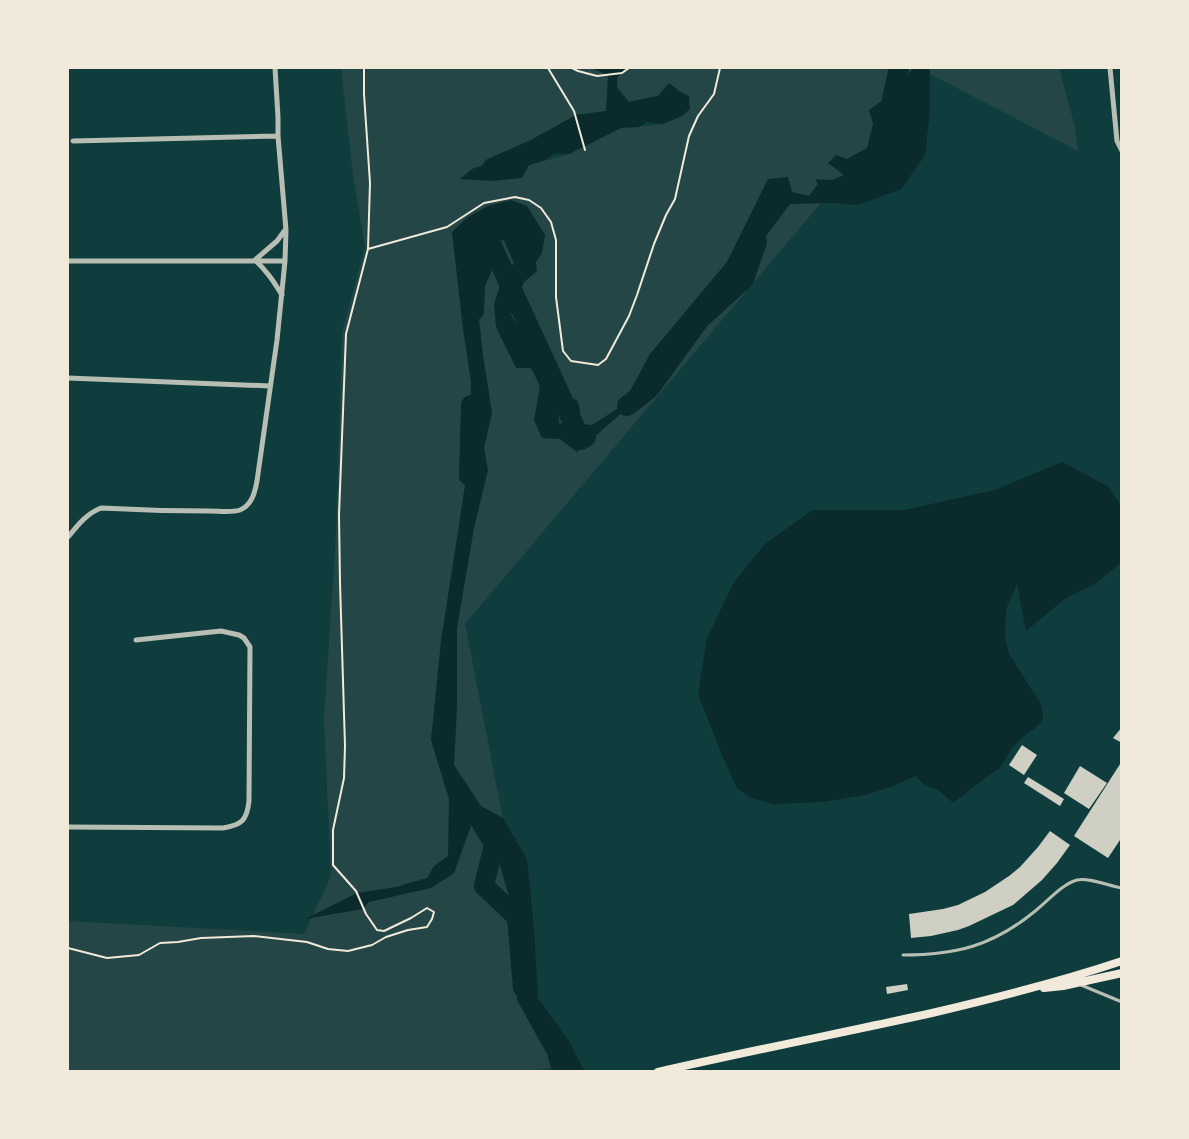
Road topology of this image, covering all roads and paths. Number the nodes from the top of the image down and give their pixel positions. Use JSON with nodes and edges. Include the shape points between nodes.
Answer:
{"nodes":[{"id":1,"x":275,"y":68,"type":"edge"},
{"id":2,"x":364,"y":68,"type":"edge"},
{"id":3,"x":548,"y":68,"type":"edge"},
{"id":4,"x":572,"y":68,"type":"edge"},
{"id":5,"x":629,"y":68,"type":"edge"},
{"id":6,"x":720,"y":68,"type":"edge"},
{"id":7,"x":1110,"y":68,"type":"edge"},
{"id":8,"x":278,"y":136,"type":"junction"},
{"id":9,"x":73,"y":141,"type":"dead end"},
{"id":10,"x":585,"y":150,"type":"dead end"},
{"id":11,"x":1122,"y":151,"type":"edge"},
{"id":12,"x":286,"y":230,"type":"junction"},
{"id":13,"x":368,"y":249,"type":"junction"},
{"id":14,"x":255,"y":260,"type":"junction"},
{"id":15,"x":68,"y":261,"type":"edge"},
{"id":16,"x":285,"y":261,"type":"junction"},
{"id":17,"x":282,"y":295,"type":"junction"},
{"id":18,"x":68,"y":378,"type":"edge"},
{"id":19,"x":270,"y":386,"type":"junction"},
{"id":20,"x":68,"y":537,"type":"edge"},
{"id":21,"x":136,"y":640,"type":"dead end"},
{"id":22,"x":68,"y":828,"type":"edge"},
{"id":23,"x":1122,"y":888,"type":"edge"},
{"id":24,"x":68,"y":948,"type":"edge"},
{"id":25,"x":903,"y":955,"type":"dead end"},
{"id":26,"x":1122,"y":961,"type":"edge"},
{"id":27,"x":1122,"y":973,"type":"edge"},
{"id":28,"x":1077,"y":983,"type":"junction"},
{"id":29,"x":1032,"y":988,"type":"junction"},
{"id":30,"x":1122,"y":1002,"type":"edge"},
{"id":31,"x":658,"y":1072,"type":"edge"}],
"edges":[{"from":1,"to":8,"type":"street"},
{"from":2,"to":13,"type":"path","via":[[370,183]]},
{"from":3,"to":10,"type":"path","via":[[574,112]]},
{"from":4,"to":5,"type":"path","via":[[604,76],[622,73]]},
{"from":6,"to":13,"type":"path","via":[[714,94],[688,136],[675,199],[654,244],[629,316],[606,359],[598,365],[571,361],[563,351],[556,297],[556,240],[551,222],[541,208],[529,200],[515,197],[484,203],[447,227]]},
{"from":7,"to":11,"type":"street","via":[[1117,141]]},
{"from":8,"to":9,"type":"street"},
{"from":8,"to":12,"type":"street"},
{"from":12,"to":14,"type":"street"},
{"from":12,"to":16,"type":"street"},
{"from":13,"to":24,"type":"path","via":[[346,334],[339,515],[344,778],[333,830],[333,864],[356,891],[377,930],[384,931],[427,908],[434,912],[432,919],[427,927],[348,950],[328,950],[308,942],[254,936],[160,943],[139,955],[107,958]]},
{"from":14,"to":15,"type":"street"},
{"from":14,"to":16,"type":"street"},
{"from":14,"to":17,"type":"street"},
{"from":16,"to":17,"type":"street"},
{"from":17,"to":19,"type":"street"},
{"from":18,"to":19,"type":"street"},
{"from":19,"to":20,"type":"street","via":[[256,489],[242,509],[101,508],[91,512]]},
{"from":21,"to":22,"type":"street","via":[[221,631],[239,635],[248,642],[248,812],[239,824],[222,828]]},
{"from":23,"to":25,"type":"lane","via":[[1074,880],[1026,919],[982,944],[945,953]]},
{"from":26,"to":29,"type":"main road"},
{"from":27,"to":28,"type":"main road"},
{"from":28,"to":29,"type":"main road"},
{"from":28,"to":30,"type":"lane"},
{"from":29,"to":31,"type":"main road"}]}
